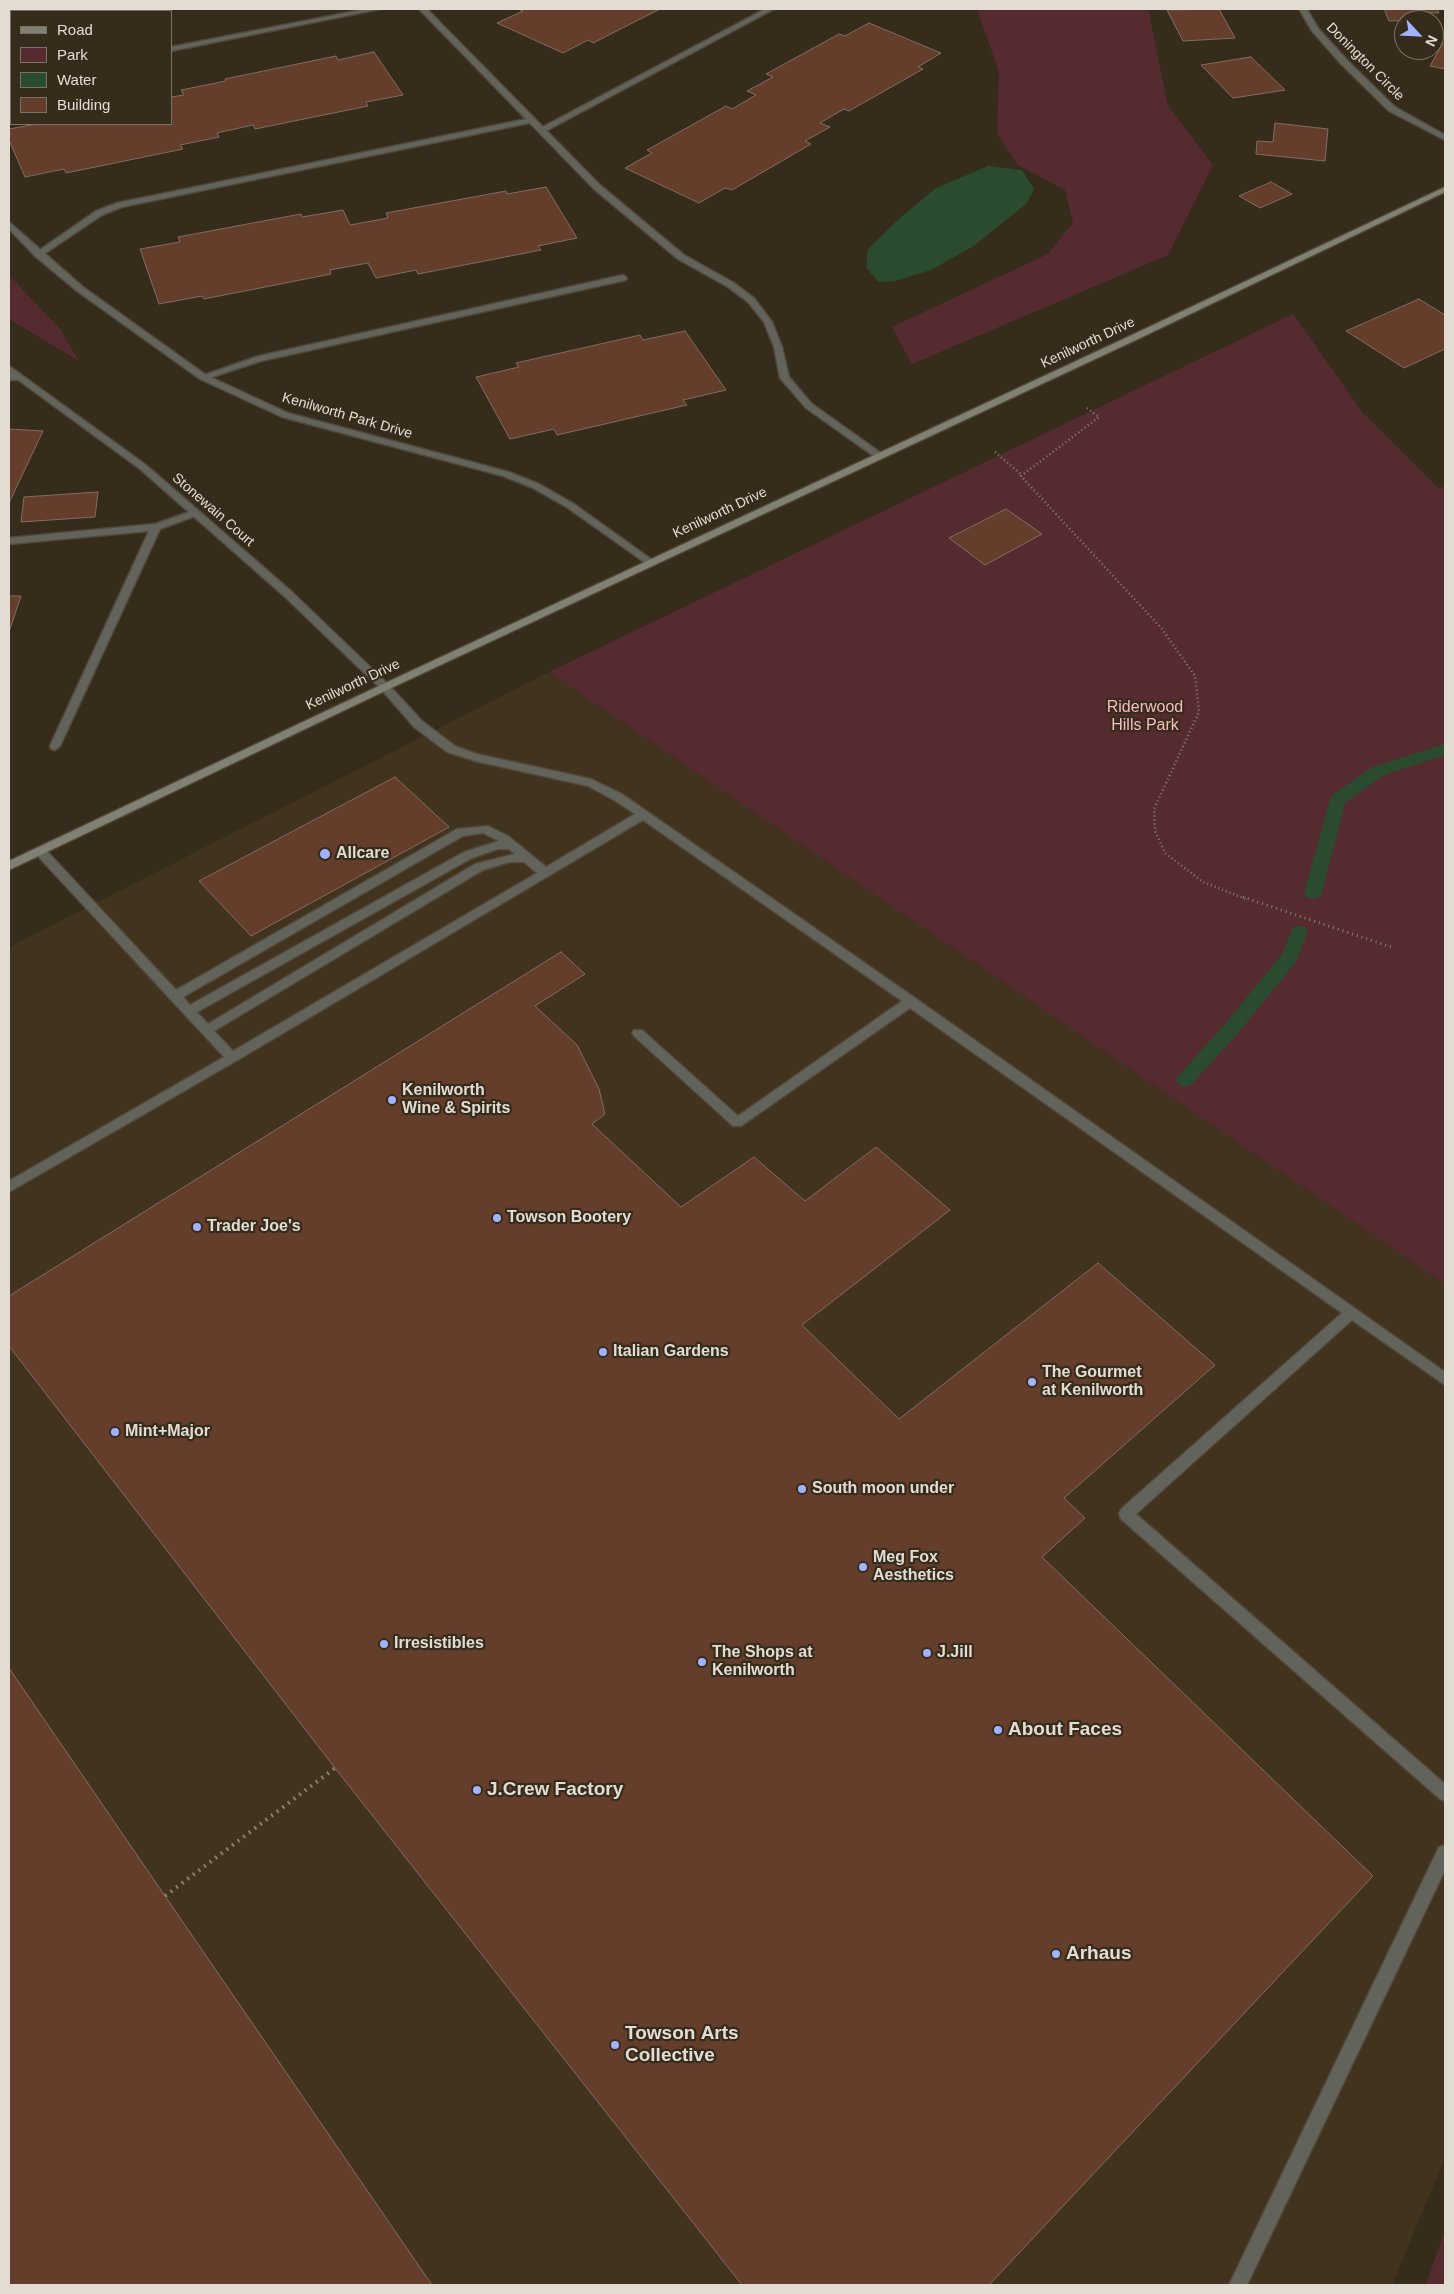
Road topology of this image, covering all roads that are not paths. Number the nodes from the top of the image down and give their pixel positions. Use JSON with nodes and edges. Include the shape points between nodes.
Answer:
{"nodes":[{"id":1,"x":376,"y":9,"type":"edge"},
{"id":2,"x":423,"y":9,"type":"edge"},
{"id":3,"x":770,"y":9,"type":"edge"},
{"id":4,"x":1303,"y":9,"type":"edge"},
{"id":5,"x":172,"y":49,"type":"edge"},
{"id":6,"x":531,"y":120,"type":"junction"},
{"id":7,"x":542,"y":130,"type":"junction"},
{"id":8,"x":1445,"y":138,"type":"edge"},
{"id":9,"x":1445,"y":189,"type":"edge"},
{"id":10,"x":9,"y":225,"type":"edge"},
{"id":11,"x":38,"y":254,"type":"junction"},
{"id":12,"x":623,"y":278,"type":"dead end"},
{"id":13,"x":9,"y":369,"type":"edge"},
{"id":14,"x":9,"y":377,"type":"edge"},
{"id":15,"x":19,"y":377,"type":"junction"},
{"id":16,"x":203,"y":377,"type":"junction"},
{"id":17,"x":878,"y":455,"type":"junction"},
{"id":18,"x":195,"y":513,"type":"junction"},
{"id":19,"x":156,"y":527,"type":"junction"},
{"id":20,"x":9,"y":541,"type":"edge"},
{"id":21,"x":650,"y":562,"type":"junction"},
{"id":22,"x":385,"y":687,"type":"junction"},
{"id":23,"x":55,"y":746,"type":"dead end"},
{"id":24,"x":643,"y":814,"type":"junction"},
{"id":25,"x":511,"y":845,"type":"junction"},
{"id":26,"x":40,"y":851,"type":"junction"},
{"id":27,"x":528,"y":858,"type":"junction"},
{"id":28,"x":9,"y":866,"type":"edge"},
{"id":29,"x":546,"y":874,"type":"junction"},
{"id":30,"x":175,"y":996,"type":"junction"},
{"id":31,"x":910,"y":1001,"type":"junction"},
{"id":32,"x":189,"y":1011,"type":"junction"},
{"id":33,"x":207,"y":1030,"type":"junction"},
{"id":34,"x":638,"y":1033,"type":"dead end"},
{"id":35,"x":232,"y":1058,"type":"junction"},
{"id":36,"x":9,"y":1187,"type":"edge"},
{"id":37,"x":1351,"y":1313,"type":"junction"},
{"id":38,"x":1445,"y":1379,"type":"edge"},
{"id":39,"x":1445,"y":1794,"type":"edge"},
{"id":40,"x":1445,"y":1853,"type":"edge"},
{"id":41,"x":1238,"y":2285,"type":"edge"}],
"edges":[{"from":1,"to":5,"type":"street"},
{"from":2,"to":6,"type":"street"},
{"from":3,"to":7,"type":"street"},
{"from":4,"to":8,"type":"street","name":"Donington Circle","via":[[1314,29],[1392,109]]},
{"from":6,"to":7,"type":"street"},
{"from":6,"to":11,"type":"street","via":[[120,205],[99,213]]},
{"from":7,"to":17,"type":"street","via":[[597,187],[681,257],[751,300],[768,322],[785,378],[809,406]]},
{"from":9,"to":17,"type":"street","name":"Kenilworth Drive"},
{"from":10,"to":11,"type":"street","name":"Kenilworth Park Drive"},
{"from":11,"to":16,"type":"street","name":"Kenilworth Park Drive","via":[[80,290]]},
{"from":12,"to":16,"type":"street","via":[[259,360]]},
{"from":13,"to":15,"type":"street","name":"Stonewain Court"},
{"from":14,"to":15,"type":"street"},
{"from":15,"to":18,"type":"street","name":"Stonewain Court","via":[[143,467]]},
{"from":16,"to":21,"type":"street","name":"Kenilworth Park Drive","via":[[285,415],[497,471],[536,486],[571,506]]},
{"from":17,"to":21,"type":"street","name":"Kenilworth Drive"},
{"from":18,"to":19,"type":"street"},
{"from":18,"to":22,"type":"street","name":"Stonewain Court","via":[[288,594]]},
{"from":19,"to":20,"type":"street"},
{"from":19,"to":23,"type":"street"},
{"from":21,"to":22,"type":"street","name":"Kenilworth Drive"},
{"from":22,"to":24,"type":"street","name":"Stonewain Court","via":[[418,724],[451,748],[475,757],[591,783]]},
{"from":22,"to":26,"type":"street","name":"Kenilworth Drive"},
{"from":24,"to":29,"type":"street"},
{"from":24,"to":31,"type":"street","name":"Stonewain Court"},
{"from":25,"to":27,"type":"street"},
{"from":25,"to":30,"type":"street","via":[[484,829],[461,832]]},
{"from":25,"to":32,"type":"street","via":[[497,845],[468,855]]},
{"from":26,"to":28,"type":"street","name":"Kenilworth Drive"},
{"from":26,"to":30,"type":"street"},
{"from":27,"to":29,"type":"street"},
{"from":27,"to":33,"type":"street","via":[[510,858],[479,867]]},
{"from":29,"to":35,"type":"street"},
{"from":30,"to":32,"type":"street"},
{"from":31,"to":34,"type":"street","via":[[737,1123]]},
{"from":31,"to":37,"type":"street","name":"Stonewain Court"},
{"from":32,"to":33,"type":"street"},
{"from":33,"to":35,"type":"street"},
{"from":35,"to":36,"type":"street"},
{"from":37,"to":38,"type":"street","name":"Stonewain Court"},
{"from":37,"to":39,"type":"street","via":[[1126,1514]]},
{"from":40,"to":41,"type":"street"}]}
